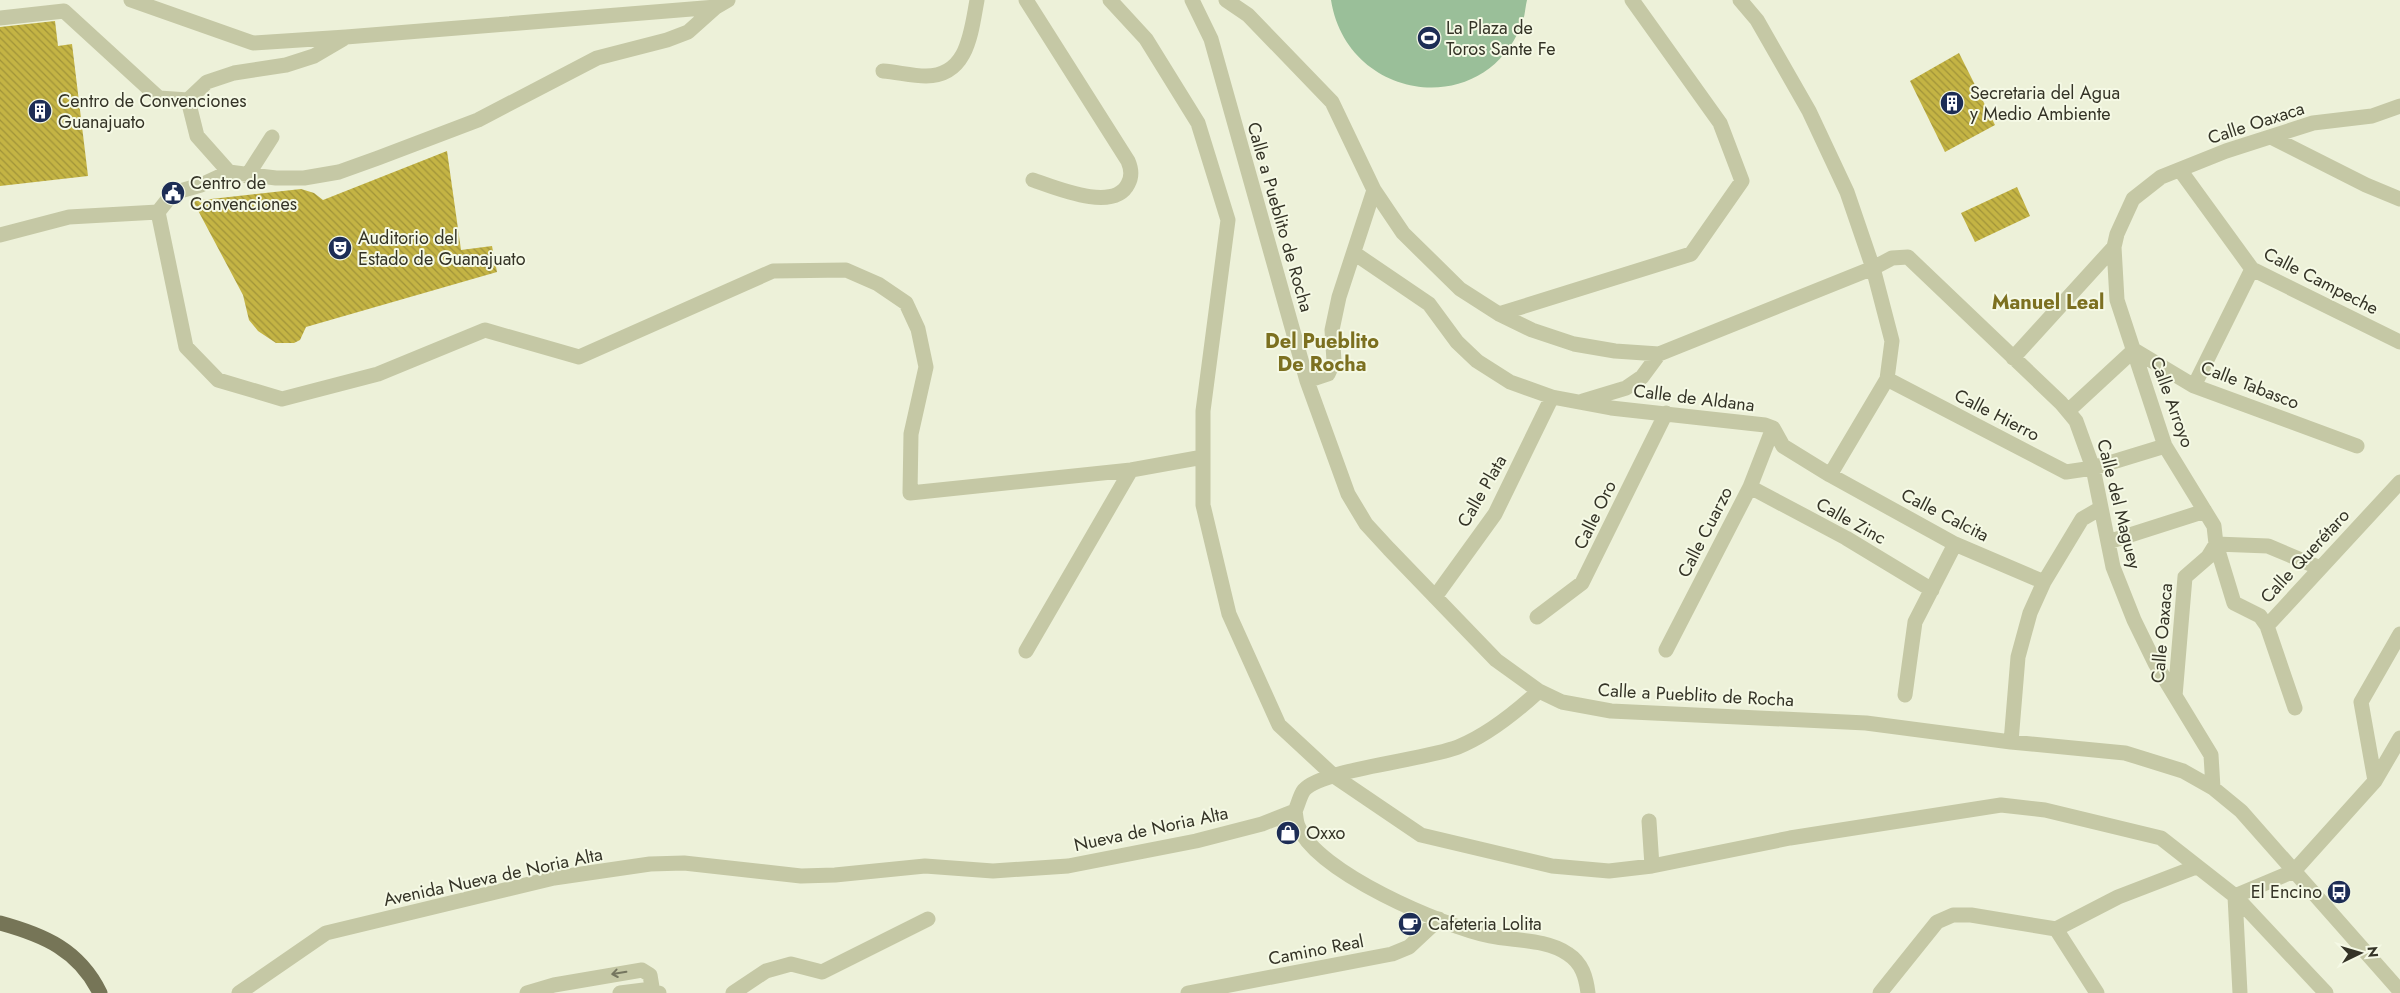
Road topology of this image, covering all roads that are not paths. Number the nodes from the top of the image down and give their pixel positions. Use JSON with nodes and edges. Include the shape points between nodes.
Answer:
{"nodes":[{"id":1,"x":131,"y":0,"type":"edge"},
{"id":2,"x":977,"y":0,"type":"edge"},
{"id":3,"x":1026,"y":0,"type":"edge"},
{"id":4,"x":1110,"y":0,"type":"edge"},
{"id":5,"x":1192,"y":0,"type":"edge"},
{"id":6,"x":1226,"y":0,"type":"edge"},
{"id":7,"x":1632,"y":0,"type":"edge"},
{"id":8,"x":1740,"y":0,"type":"edge"},
{"id":9,"x":722,"y":4,"type":"edge"},
{"id":10,"x":0,"y":18,"type":"edge"},
{"id":11,"x":346,"y":37,"type":"junction"},
{"id":12,"x":883,"y":71,"type":"dead end"},
{"id":13,"x":188,"y":100,"type":"junction"},
{"id":14,"x":2400,"y":106,"type":"edge"},
{"id":15,"x":272,"y":137,"type":"dead end"},
{"id":16,"x":2271,"y":137,"type":"junction"},
{"id":17,"x":2180,"y":170,"type":"junction"},
{"id":18,"x":229,"y":172,"type":"junction"},
{"id":19,"x":247,"y":176,"type":"junction"},
{"id":20,"x":1033,"y":180,"type":"dead end"},
{"id":21,"x":1374,"y":190,"type":"junction"},
{"id":22,"x":2400,"y":199,"type":"edge"},
{"id":23,"x":158,"y":212,"type":"junction"},
{"id":24,"x":0,"y":235,"type":"edge"},
{"id":25,"x":2114,"y":247,"type":"junction"},
{"id":26,"x":1354,"y":253,"type":"junction"},
{"id":27,"x":1873,"y":268,"type":"junction"},
{"id":28,"x":2252,"y":269,"type":"junction"},
{"id":29,"x":1499,"y":314,"type":"junction"},
{"id":30,"x":2400,"y":342,"type":"edge"},
{"id":31,"x":2134,"y":350,"type":"junction"},
{"id":32,"x":1659,"y":354,"type":"junction"},
{"id":33,"x":2013,"y":358,"type":"junction"},
{"id":34,"x":1887,"y":379,"type":"junction"},
{"id":35,"x":1307,"y":381,"type":"junction"},
{"id":36,"x":2194,"y":386,"type":"junction"},
{"id":37,"x":1552,"y":397,"type":"junction"},
{"id":38,"x":1580,"y":402,"type":"junction"},
{"id":39,"x":2068,"y":410,"type":"junction"},
{"id":40,"x":1666,"y":413,"type":"junction"},
{"id":41,"x":1773,"y":428,"type":"junction"},
{"id":42,"x":2165,"y":446,"type":"junction"},
{"id":43,"x":2357,"y":446,"type":"dead end"},
{"id":44,"x":1203,"y":457,"type":"junction"},
{"id":45,"x":2093,"y":468,"type":"junction"},
{"id":46,"x":1131,"y":470,"type":"junction"},
{"id":47,"x":1830,"y":475,"type":"junction"},
{"id":48,"x":2400,"y":482,"type":"edge"},
{"id":49,"x":1750,"y":487,"type":"junction"},
{"id":50,"x":2101,"y":508,"type":"junction"},
{"id":51,"x":2205,"y":511,"type":"junction"},
{"id":52,"x":2108,"y":542,"type":"junction"},
{"id":53,"x":1955,"y":544,"type":"junction"},
{"id":54,"x":2216,"y":544,"type":"junction"},
{"id":55,"x":2320,"y":568,"type":"junction"},
{"id":56,"x":2044,"y":582,"type":"junction"},
{"id":57,"x":1932,"y":590,"type":"junction"},
{"id":58,"x":1435,"y":597,"type":"junction"},
{"id":59,"x":1537,"y":617,"type":"dead end"},
{"id":60,"x":2267,"y":626,"type":"junction"},
{"id":61,"x":2400,"y":634,"type":"edge"},
{"id":62,"x":1666,"y":650,"type":"dead end"},
{"id":63,"x":1026,"y":652,"type":"dead end"},
{"id":64,"x":1539,"y":691,"type":"junction"},
{"id":65,"x":1905,"y":694,"type":"dead end"},
{"id":66,"x":2175,"y":696,"type":"junction"},
{"id":67,"x":2295,"y":708,"type":"dead end"},
{"id":68,"x":2400,"y":738,"type":"edge"},
{"id":69,"x":2011,"y":742,"type":"junction"},
{"id":70,"x":1334,"y":776,"type":"junction"},
{"id":71,"x":2375,"y":780,"type":"junction"},
{"id":72,"x":2213,"y":788,"type":"junction"},
{"id":73,"x":1296,"y":811,"type":"junction"},
{"id":74,"x":1649,"y":821,"type":"dead end"},
{"id":75,"x":1652,"y":866,"type":"junction"},
{"id":76,"x":2196,"y":867,"type":"junction"},
{"id":77,"x":1012,"y":871,"type":"joint"},
{"id":78,"x":2294,"y":871,"type":"junction"},
{"id":79,"x":2235,"y":896,"type":"junction"},
{"id":80,"x":928,"y":919,"type":"dead end"},
{"id":81,"x":1439,"y":919,"type":"junction"},
{"id":82,"x":0,"y":923,"type":"edge"},
{"id":83,"x":2056,"y":928,"type":"junction"},
{"id":84,"x":1884,"y":990,"type":"edge"},
{"id":85,"x":2400,"y":991,"type":"edge"},
{"id":86,"x":655,"y":992,"type":"edge"},
{"id":87,"x":100,"y":993,"type":"edge"},
{"id":88,"x":239,"y":993,"type":"edge"},
{"id":89,"x":527,"y":993,"type":"edge"},
{"id":90,"x":620,"y":993,"type":"edge"},
{"id":91,"x":733,"y":993,"type":"edge"},
{"id":92,"x":1188,"y":993,"type":"edge"},
{"id":93,"x":1588,"y":993,"type":"edge"},
{"id":94,"x":2097,"y":993,"type":"edge"},
{"id":95,"x":2240,"y":993,"type":"edge"},
{"id":96,"x":2326,"y":993,"type":"edge"}],
"edges":[{"from":1,"to":11,"type":"street","via":[[252,43]]},
{"from":2,"to":12,"type":"street","via":[[968,45],[962,59],[950,69],[938,75],[925,76]]},
{"from":3,"to":20,"type":"street","via":[[1128,161],[1131,176],[1123,191],[1108,197],[1085,197]]},
{"from":4,"to":44,"type":"street","via":[[1146,39],[1198,122],[1228,220],[1202,411]]},
{"from":5,"to":35,"type":"street","name":"Calle a Pueblito de Rocha","via":[[1211,39]]},
{"from":6,"to":21,"type":"street","via":[[1248,15],[1332,102]]},
{"from":7,"to":29,"type":"street","via":[[1720,123],[1742,181],[1691,254]]},
{"from":8,"to":27,"type":"street","via":[[1757,20],[1810,111],[1847,192]]},
{"from":9,"to":11,"type":"street"},
{"from":9,"to":19,"type":"street","via":[[688,32],[597,58],[478,120],[340,172],[304,178]]},
{"from":10,"to":13,"type":"street","via":[[64,11],[159,98]]},
{"from":11,"to":13,"type":"street","via":[[314,56],[206,82]]},
{"from":13,"to":18,"type":"street","via":[[197,136]]},
{"from":14,"to":16,"type":"street","name":"Calle Oaxaca","via":[[2372,116],[2313,123]]},
{"from":15,"to":19,"type":"street"},
{"from":16,"to":17,"type":"street","name":"Calle Oaxaca"},
{"from":16,"to":22,"type":"street"},
{"from":17,"to":25,"type":"street","name":"Calle Oaxaca","via":[[2161,177],[2134,199]]},
{"from":17,"to":28,"type":"street","name":"Calle Campeche"},
{"from":18,"to":19,"type":"street"},
{"from":18,"to":23,"type":"street","via":[[173,193]]},
{"from":21,"to":26,"type":"street"},
{"from":21,"to":29,"type":"street","via":[[1404,233],[1460,289]]},
{"from":23,"to":24,"type":"street","via":[[69,217]]},
{"from":23,"to":46,"type":"street","via":[[186,347],[218,380],[282,399],[378,374],[485,330],[579,357],[773,271],[846,270],[878,284],[906,303],[918,328],[926,367],[912,434],[910,493]]},
{"from":25,"to":31,"type":"street","name":"Calle Arroyo","via":[[2117,300]]},
{"from":25,"to":33,"type":"street"},
{"from":26,"to":35,"type":"street","via":[[1332,330],[1334,361],[1328,374]]},
{"from":26,"to":37,"type":"street","name":"Calle de Aldana","via":[[1429,304],[1457,342],[1477,361],[1510,382]]},
{"from":27,"to":32,"type":"street"},
{"from":27,"to":33,"type":"street","name":"Calle del Maguey","via":[[1892,258],[1908,257]]},
{"from":27,"to":34,"type":"street","via":[[1892,341]]},
{"from":28,"to":30,"type":"street","name":"Calle Campeche"},
{"from":28,"to":36,"type":"street"},
{"from":29,"to":32,"type":"street","via":[[1532,330],[1574,344]]},
{"from":31,"to":36,"type":"street","name":"Calle Tabasco"},
{"from":31,"to":39,"type":"street"},
{"from":31,"to":42,"type":"street","name":"Calle Arroyo"},
{"from":32,"to":38,"type":"street","name":"Calle de Aldana","via":[[1642,377],[1626,388]]},
{"from":33,"to":39,"type":"street","name":"Calle del Maguey"},
{"from":34,"to":45,"type":"street","name":"Calle Hierro","via":[[2066,472]]},
{"from":34,"to":47,"type":"street"},
{"from":35,"to":58,"type":"street","name":"Calle a Pueblito de Rocha","via":[[1348,494],[1366,524]]},
{"from":36,"to":43,"type":"street","name":"Calle Tabasco"},
{"from":37,"to":38,"type":"street","name":"Calle de Aldana"},
{"from":37,"to":58,"type":"street","name":"Calle Plata","via":[[1495,514]]},
{"from":38,"to":40,"type":"street","name":"Calle de Aldana"},
{"from":39,"to":45,"type":"street","name":"Calle del Maguey","via":[[2076,420]]},
{"from":40,"to":41,"type":"street","name":"Calle de Aldana"},
{"from":40,"to":59,"type":"street","name":"Calle Oro","via":[[1582,584]]},
{"from":41,"to":47,"type":"street","name":"Calle de Aldana","via":[[1783,446]]},
{"from":41,"to":49,"type":"street","name":"Calle Cuarzo"},
{"from":42,"to":45,"type":"street","name":"Calle Hierro"},
{"from":42,"to":51,"type":"street","name":"Calle Arroyo"},
{"from":44,"to":46,"type":"street"},
{"from":44,"to":70,"type":"street","via":[[1203,505],[1229,614],[1279,725]]},
{"from":45,"to":50,"type":"street","name":"Calle del Maguey"},
{"from":46,"to":63,"type":"street"},
{"from":47,"to":53,"type":"street","name":"Calle Calcita"},
{"from":48,"to":55,"type":"street","name":"Calle Querétaro"},
{"from":49,"to":57,"type":"street","name":"Calle Zinc","via":[[1846,538]]},
{"from":49,"to":62,"type":"street","name":"Calle Cuarzo"},
{"from":50,"to":52,"type":"street","name":"Calle del Maguey"},
{"from":50,"to":56,"type":"street","via":[[2082,519]]},
{"from":51,"to":52,"type":"street"},
{"from":51,"to":54,"type":"street","name":"Calle Arroyo","via":[[2214,526]]},
{"from":52,"to":66,"type":"street","name":"Calle del Maguey","via":[[2113,566],[2134,620]]},
{"from":53,"to":56,"type":"street","name":"Calle Calcita"},
{"from":53,"to":57,"type":"street"},
{"from":54,"to":55,"type":"street","via":[[2268,546]]},
{"from":54,"to":60,"type":"street","name":"Calle Querétaro","via":[[2234,603],[2260,616]]},
{"from":54,"to":66,"type":"street","name":"Calle Oaxaca","via":[[2208,557],[2185,577]]},
{"from":55,"to":60,"type":"street","name":"Calle Querétaro"},
{"from":56,"to":69,"type":"street","via":[[2030,613],[2018,657]]},
{"from":57,"to":65,"type":"street","via":[[1915,622]]},
{"from":58,"to":64,"type":"street","name":"Calle a Pueblito de Rocha","via":[[1496,660]]},
{"from":60,"to":67,"type":"street"},
{"from":61,"to":71,"type":"street","via":[[2361,702]]},
{"from":64,"to":69,"type":"street","name":"Calle a Pueblito de Rocha","via":[[1562,702],[1611,711],[1866,724]]},
{"from":64,"to":70,"type":"street","via":[[1514,715],[1459,747]]},
{"from":66,"to":72,"type":"street","name":"Calle del Maguey","via":[[2211,755]]},
{"from":68,"to":71,"type":"street"},
{"from":69,"to":72,"type":"street","name":"Calle a Pueblito de Rocha","via":[[2125,754],[2183,771]]},
{"from":70,"to":73,"type":"street","via":[[1304,790]]},
{"from":70,"to":75,"type":"street","via":[[1420,835],[1552,866],[1609,871]]},
{"from":71,"to":78,"type":"street"},
{"from":72,"to":78,"type":"street","name":"Calle a Pueblito de Rocha","via":[[2241,811]]},
{"from":73,"to":77,"type":"street","name":"Nueva de Noria Alta","via":[[1262,824],[1196,841],[1068,866]]},
{"from":73,"to":81,"type":"street","via":[[1298,827],[1316,851],[1361,883],[1404,906]]},
{"from":74,"to":75,"type":"street"},
{"from":75,"to":76,"type":"street","via":[[1790,838],[2001,805],[2044,810],[2161,838]]},
{"from":76,"to":79,"type":"street"},
{"from":76,"to":83,"type":"street","via":[[2118,897]]},
{"from":77,"to":88,"type":"street","name":"Avenida Nueva de Noria Alta","via":[[924,866],[801,876],[650,864],[554,878],[326,933]]},
{"from":78,"to":79,"type":"street"},
{"from":78,"to":85,"type":"street","name":"Calle a Pueblito de Rocha"},
{"from":79,"to":95,"type":"street"},
{"from":79,"to":96,"type":"street"},
{"from":80,"to":91,"type":"street","via":[[822,972],[792,964],[766,971]]},
{"from":81,"to":92,"type":"street","name":"Camino Real","via":[[1409,947],[1392,954]]},
{"from":81,"to":93,"type":"street","via":[[1489,936],[1533,942],[1568,953],[1581,966]]},
{"from":82,"to":87,"type":"main road","via":[[58,944],[82,964]]},
{"from":83,"to":84,"type":"street","via":[[1953,915],[1937,922]]},
{"from":83,"to":94,"type":"street"},
{"from":86,"to":89,"type":"street","one_way":true,"via":[[650,975],[642,970],[564,983]]},
{"from":86,"to":90,"type":"street"}]}
